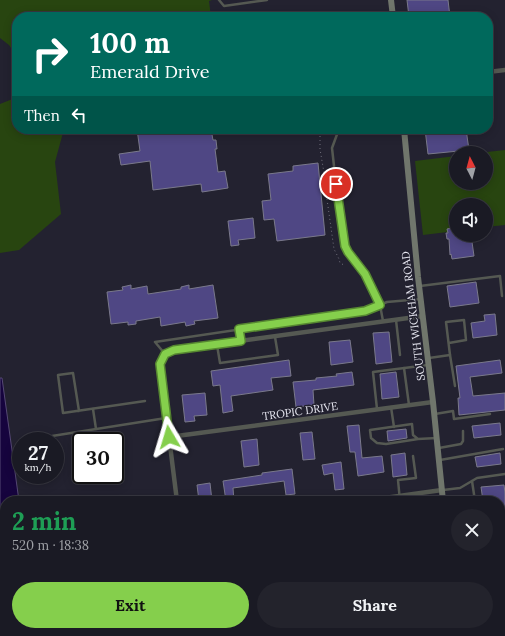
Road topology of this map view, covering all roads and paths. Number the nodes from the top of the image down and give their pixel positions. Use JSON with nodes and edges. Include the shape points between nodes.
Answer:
{"nodes":[{"id":1,"x":219,"y":0,"type":"edge"},
{"id":2,"x":267,"y":0,"type":"edge"},
{"id":3,"x":391,"y":0,"type":"edge"},
{"id":4,"x":392,"y":12,"type":"edge"},
{"id":5,"x":505,"y":70,"type":"edge"},
{"id":6,"x":493,"y":71,"type":"edge"},
{"id":7,"x":337,"y":134,"type":"edge"},
{"id":8,"x":405,"y":134,"type":"edge"},
{"id":9,"x":320,"y":136,"type":"dead end"},
{"id":10,"x":344,"y":265,"type":"dead end"},
{"id":11,"x":420,"y":286,"type":"junction"},
{"id":12,"x":502,"y":296,"type":"dead end"},
{"id":13,"x":421,"y":299,"type":"junction"},
{"id":14,"x":380,"y":305,"type":"junction"},
{"id":15,"x":423,"y":316,"type":"junction"},
{"id":16,"x":396,"y":320,"type":"junction"},
{"id":17,"x":383,"y":322,"type":"junction"},
{"id":18,"x":239,"y":329,"type":"junction"},
{"id":19,"x":275,"y":336,"type":"junction"},
{"id":20,"x":241,"y":341,"type":"junction"},
{"id":21,"x":449,"y":343,"type":"junction"},
{"id":22,"x":217,"y":344,"type":"junction"},
{"id":23,"x":165,"y":354,"type":"junction"},
{"id":24,"x":450,"y":354,"type":"junction"},
{"id":25,"x":400,"y":355,"type":"dead end"},
{"id":26,"x":428,"y":358,"type":"junction"},
{"id":27,"x":429,"y":365,"type":"junction"},
{"id":28,"x":404,"y":368,"type":"junction"},
{"id":29,"x":454,"y":386,"type":"dead end"},
{"id":30,"x":145,"y":401,"type":"dead end"},
{"id":31,"x":433,"y":402,"type":"junction"},
{"id":32,"x":409,"y":405,"type":"junction"},
{"id":33,"x":391,"y":407,"type":"junction"},
{"id":34,"x":93,"y":409,"type":"junction"},
{"id":35,"x":378,"y":409,"type":"junction"},
{"id":36,"x":79,"y":411,"type":"junction"},
{"id":37,"x":435,"y":414,"type":"junction"},
{"id":38,"x":490,"y":414,"type":"dead end"},
{"id":39,"x":166,"y":418,"type":"junction"},
{"id":40,"x":394,"y":426,"type":"junction"},
{"id":41,"x":96,"y":429,"type":"junction"},
{"id":42,"x":463,"y":431,"type":"dead end"},
{"id":43,"x":64,"y":434,"type":"edge"},
{"id":44,"x":169,"y":437,"type":"junction"},
{"id":45,"x":437,"y":438,"type":"junction"},
{"id":46,"x":418,"y":439,"type":"junction"},
{"id":47,"x":438,"y":448,"type":"junction"},
{"id":48,"x":503,"y":449,"type":"dead end"},
{"id":49,"x":413,"y":456,"type":"dead end"},
{"id":50,"x":439,"y":460,"type":"junction"},
{"id":51,"x":505,"y":474,"type":"edge"},
{"id":52,"x":472,"y":481,"type":"junction"},
{"id":53,"x":442,"y":490,"type":"junction"},
{"id":54,"x":419,"y":493,"type":"junction"},
{"id":55,"x":176,"y":496,"type":"edge"},
{"id":56,"x":400,"y":496,"type":"edge"},
{"id":57,"x":408,"y":496,"type":"edge"},
{"id":58,"x":419,"y":496,"type":"edge"},
{"id":59,"x":443,"y":496,"type":"edge"},
{"id":60,"x":474,"y":496,"type":"edge"},
{"id":61,"x":432,"y":636,"type":"edge"},
{"id":62,"x":437,"y":636,"type":"edge"}],
"edges":[{"from":1,"to":2,"type":"lane","via":[[224,6]]},
{"from":3,"to":4,"type":"main road"},
{"from":5,"to":6,"type":"street"},
{"from":7,"to":14,"type":"lane","via":[[332,148],[345,246],[365,274]]},
{"from":8,"to":11,"type":"main road","name":"SOUTH WICKHAM ROAD"},
{"from":9,"to":10,"type":"path","via":[[334,249],[340,263]]},
{"from":11,"to":12,"type":"lane","via":[[500,276]]},
{"from":11,"to":13,"type":"main road","name":"SOUTH WICKHAM ROAD"},
{"from":13,"to":14,"type":"lane"},
{"from":13,"to":15,"type":"main road","name":"SOUTH WICKHAM ROAD"},
{"from":14,"to":17,"type":"lane"},
{"from":14,"to":18,"type":"lane","via":[[365,311]]},
{"from":15,"to":16,"type":"street"},
{"from":15,"to":26,"type":"main road","name":"SOUTH WICKHAM ROAD"},
{"from":16,"to":17,"type":"street"},
{"from":16,"to":25,"type":"lane"},
{"from":17,"to":19,"type":"street"},
{"from":18,"to":20,"type":"lane"},
{"from":18,"to":23,"type":"lane","via":[[155,342]]},
{"from":19,"to":20,"type":"street"},
{"from":19,"to":22,"type":"lane","via":[[278,355],[220,363]]},
{"from":20,"to":22,"type":"street"},
{"from":21,"to":21,"type":"lane","via":[[446,322],[464,320],[466,340]]},
{"from":21,"to":24,"type":"lane"},
{"from":22,"to":23,"type":"street","via":[[174,350]]},
{"from":23,"to":39,"type":"street","via":[[160,364]]},
{"from":24,"to":26,"type":"lane"},
{"from":24,"to":29,"type":"lane"},
{"from":26,"to":27,"type":"main road","name":"SOUTH WICKHAM ROAD"},
{"from":27,"to":28,"type":"lane"},
{"from":27,"to":31,"type":"main road","name":"SOUTH WICKHAM ROAD"},
{"from":28,"to":32,"type":"lane"},
{"from":28,"to":35,"type":"lane","via":[[373,372]]},
{"from":30,"to":34,"type":"lane"},
{"from":31,"to":32,"type":"street","name":"TROPIC DRIVE"},
{"from":31,"to":37,"type":"main road","name":"SOUTH WICKHAM ROAD"},
{"from":32,"to":33,"type":"street","name":"TROPIC DRIVE"},
{"from":33,"to":35,"type":"street","name":"TROPIC DRIVE"},
{"from":33,"to":40,"type":"lane"},
{"from":34,"to":36,"type":"lane"},
{"from":34,"to":41,"type":"lane"},
{"from":35,"to":44,"type":"street","name":"TROPIC DRIVE"},
{"from":36,"to":36,"type":"lane","via":[[63,413],[58,375],[73,372]]},
{"from":37,"to":38,"type":"lane","via":[[453,411],[454,419]]},
{"from":37,"to":45,"type":"main road","name":"SOUTH WICKHAM ROAD"},
{"from":39,"to":41,"type":"lane"},
{"from":39,"to":44,"type":"street"},
{"from":40,"to":46,"type":"lane","via":[[412,424],[413,435]]},
{"from":40,"to":46,"type":"lane","via":[[370,430],[371,438],[378,444]]},
{"from":41,"to":43,"type":"lane"},
{"from":42,"to":47,"type":"lane","via":[[461,444]]},
{"from":44,"to":55,"type":"street"},
{"from":45,"to":46,"type":"lane"},
{"from":45,"to":47,"type":"main road","name":"SOUTH WICKHAM ROAD"},
{"from":47,"to":50,"type":"main road","name":"SOUTH WICKHAM ROAD"},
{"from":48,"to":50,"type":"lane"},
{"from":49,"to":56,"type":"lane","via":[[416,478],[398,480]]},
{"from":50,"to":53,"type":"main road","name":"SOUTH WICKHAM ROAD"},
{"from":51,"to":52,"type":"lane","via":[[481,477]]},
{"from":52,"to":53,"type":"lane","via":[[460,488]]},
{"from":52,"to":60,"type":"lane"},
{"from":53,"to":54,"type":"street"},
{"from":53,"to":59,"type":"main road","name":"SOUTH WICKHAM ROAD"},
{"from":54,"to":57,"type":"street"},
{"from":54,"to":58,"type":"lane"},
{"from":61,"to":62,"type":"lane"}]}
